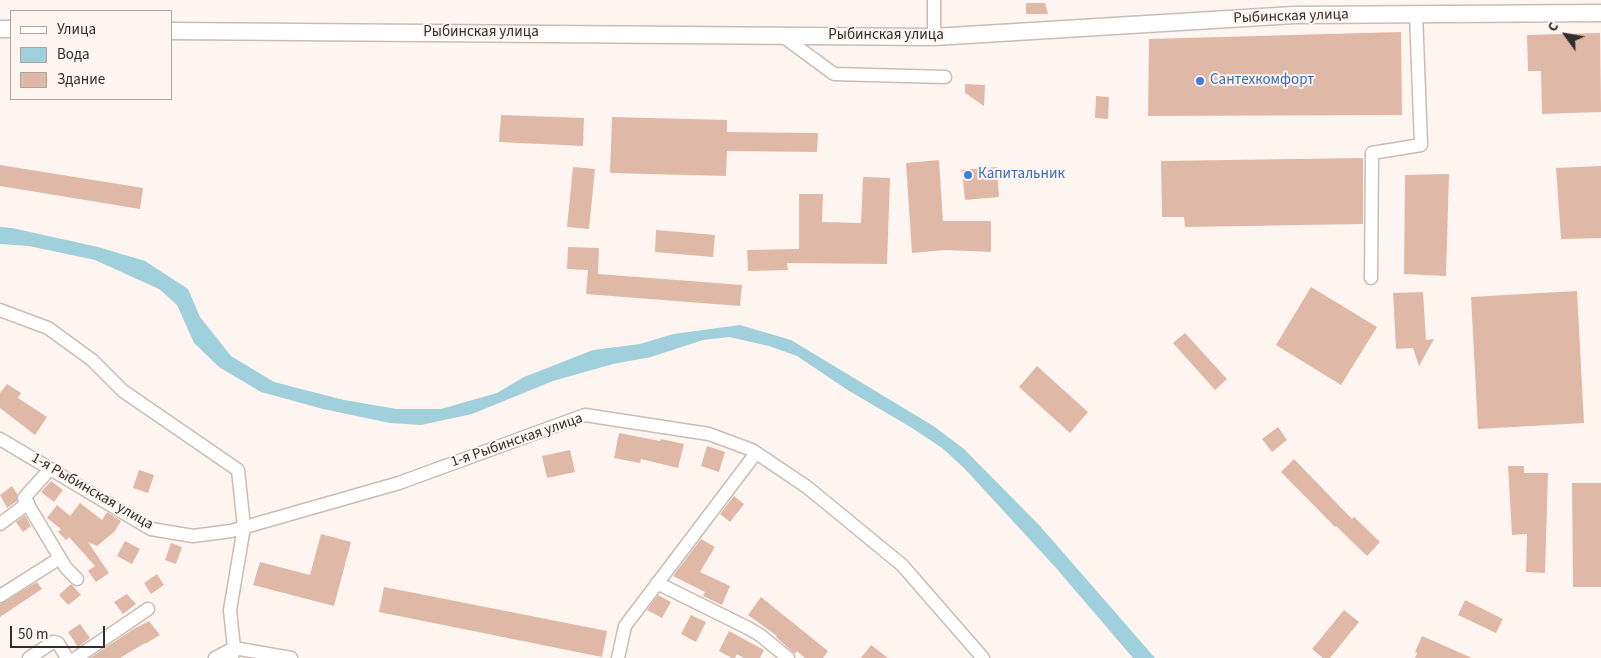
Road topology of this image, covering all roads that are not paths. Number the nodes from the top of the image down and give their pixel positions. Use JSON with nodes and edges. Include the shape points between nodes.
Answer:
{"nodes":[{"id":1,"x":934,"y":0,"type":"edge"},
{"id":2,"x":1416,"y":13,"type":"junction"},
{"id":3,"x":1601,"y":13,"type":"edge"},
{"id":4,"x":172,"y":31,"type":"edge"},
{"id":5,"x":781,"y":35,"type":"junction"},
{"id":6,"x":934,"y":37,"type":"junction"},
{"id":7,"x":946,"y":77,"type":"dead end"},
{"id":8,"x":1371,"y":278,"type":"dead end"},
{"id":9,"x":0,"y":310,"type":"edge"},
{"id":10,"x":0,"y":439,"type":"edge"},
{"id":11,"x":756,"y":454,"type":"junction"},
{"id":12,"x":50,"y":469,"type":"junction"},
{"id":13,"x":28,"y":503,"type":"junction"},
{"id":14,"x":0,"y":524,"type":"edge"},
{"id":15,"x":244,"y":527,"type":"junction"},
{"id":16,"x":60,"y":558,"type":"junction"},
{"id":17,"x":77,"y":579,"type":"dead end"},
{"id":18,"x":657,"y":583,"type":"junction"},
{"id":19,"x":0,"y":596,"type":"edge"},
{"id":20,"x":148,"y":609,"type":"dead end"},
{"id":21,"x":233,"y":653,"type":"edge"},
{"id":22,"x":29,"y":658,"type":"edge"},
{"id":23,"x":67,"y":658,"type":"edge"},
{"id":24,"x":76,"y":658,"type":"edge"},
{"id":25,"x":215,"y":658,"type":"edge"},
{"id":26,"x":291,"y":658,"type":"edge"},
{"id":27,"x":618,"y":658,"type":"edge"},
{"id":28,"x":788,"y":658,"type":"edge"},
{"id":29,"x":983,"y":658,"type":"edge"}],
"edges":[{"from":1,"to":6,"type":"street"},
{"from":2,"to":3,"type":"main road","name":"Рыбинская улица"},
{"from":2,"to":6,"type":"main road","name":"Рыбинская улица","via":[[1294,15]]},
{"from":2,"to":8,"type":"street","via":[[1421,145],[1372,153]]},
{"from":4,"to":5,"type":"main road","name":"Рыбинская улица"},
{"from":5,"to":6,"type":"main road","name":"Рыбинская улица"},
{"from":5,"to":7,"type":"street","via":[[834,74]]},
{"from":9,"to":15,"type":"street","via":[[48,328],[92,360],[123,391],[238,470]]},
{"from":10,"to":12,"type":"street","name":"1-я Рыбинская улица"},
{"from":11,"to":15,"type":"street","name":"1-я Рыбинская улица","via":[[709,434],[585,415],[399,483]]},
{"from":11,"to":18,"type":"street"},
{"from":11,"to":29,"type":"street","name":"1-я Рыбинская улица","via":[[806,487],[902,565]]},
{"from":12,"to":13,"type":"street","via":[[24,498]]},
{"from":12,"to":15,"type":"street","name":"1-я Рыбинская улица","via":[[151,529],[194,536]]},
{"from":13,"to":14,"type":"street"},
{"from":13,"to":16,"type":"street"},
{"from":15,"to":21,"type":"street","via":[[230,610]]},
{"from":16,"to":17,"type":"street"},
{"from":16,"to":19,"type":"street"},
{"from":18,"to":27,"type":"street","via":[[625,626]]},
{"from":18,"to":28,"type":"street","via":[[748,628]]},
{"from":20,"to":24,"type":"street"},
{"from":21,"to":25,"type":"street"},
{"from":21,"to":26,"type":"street"},
{"from":22,"to":23,"type":"street","via":[[53,642],[58,643]]}]}
